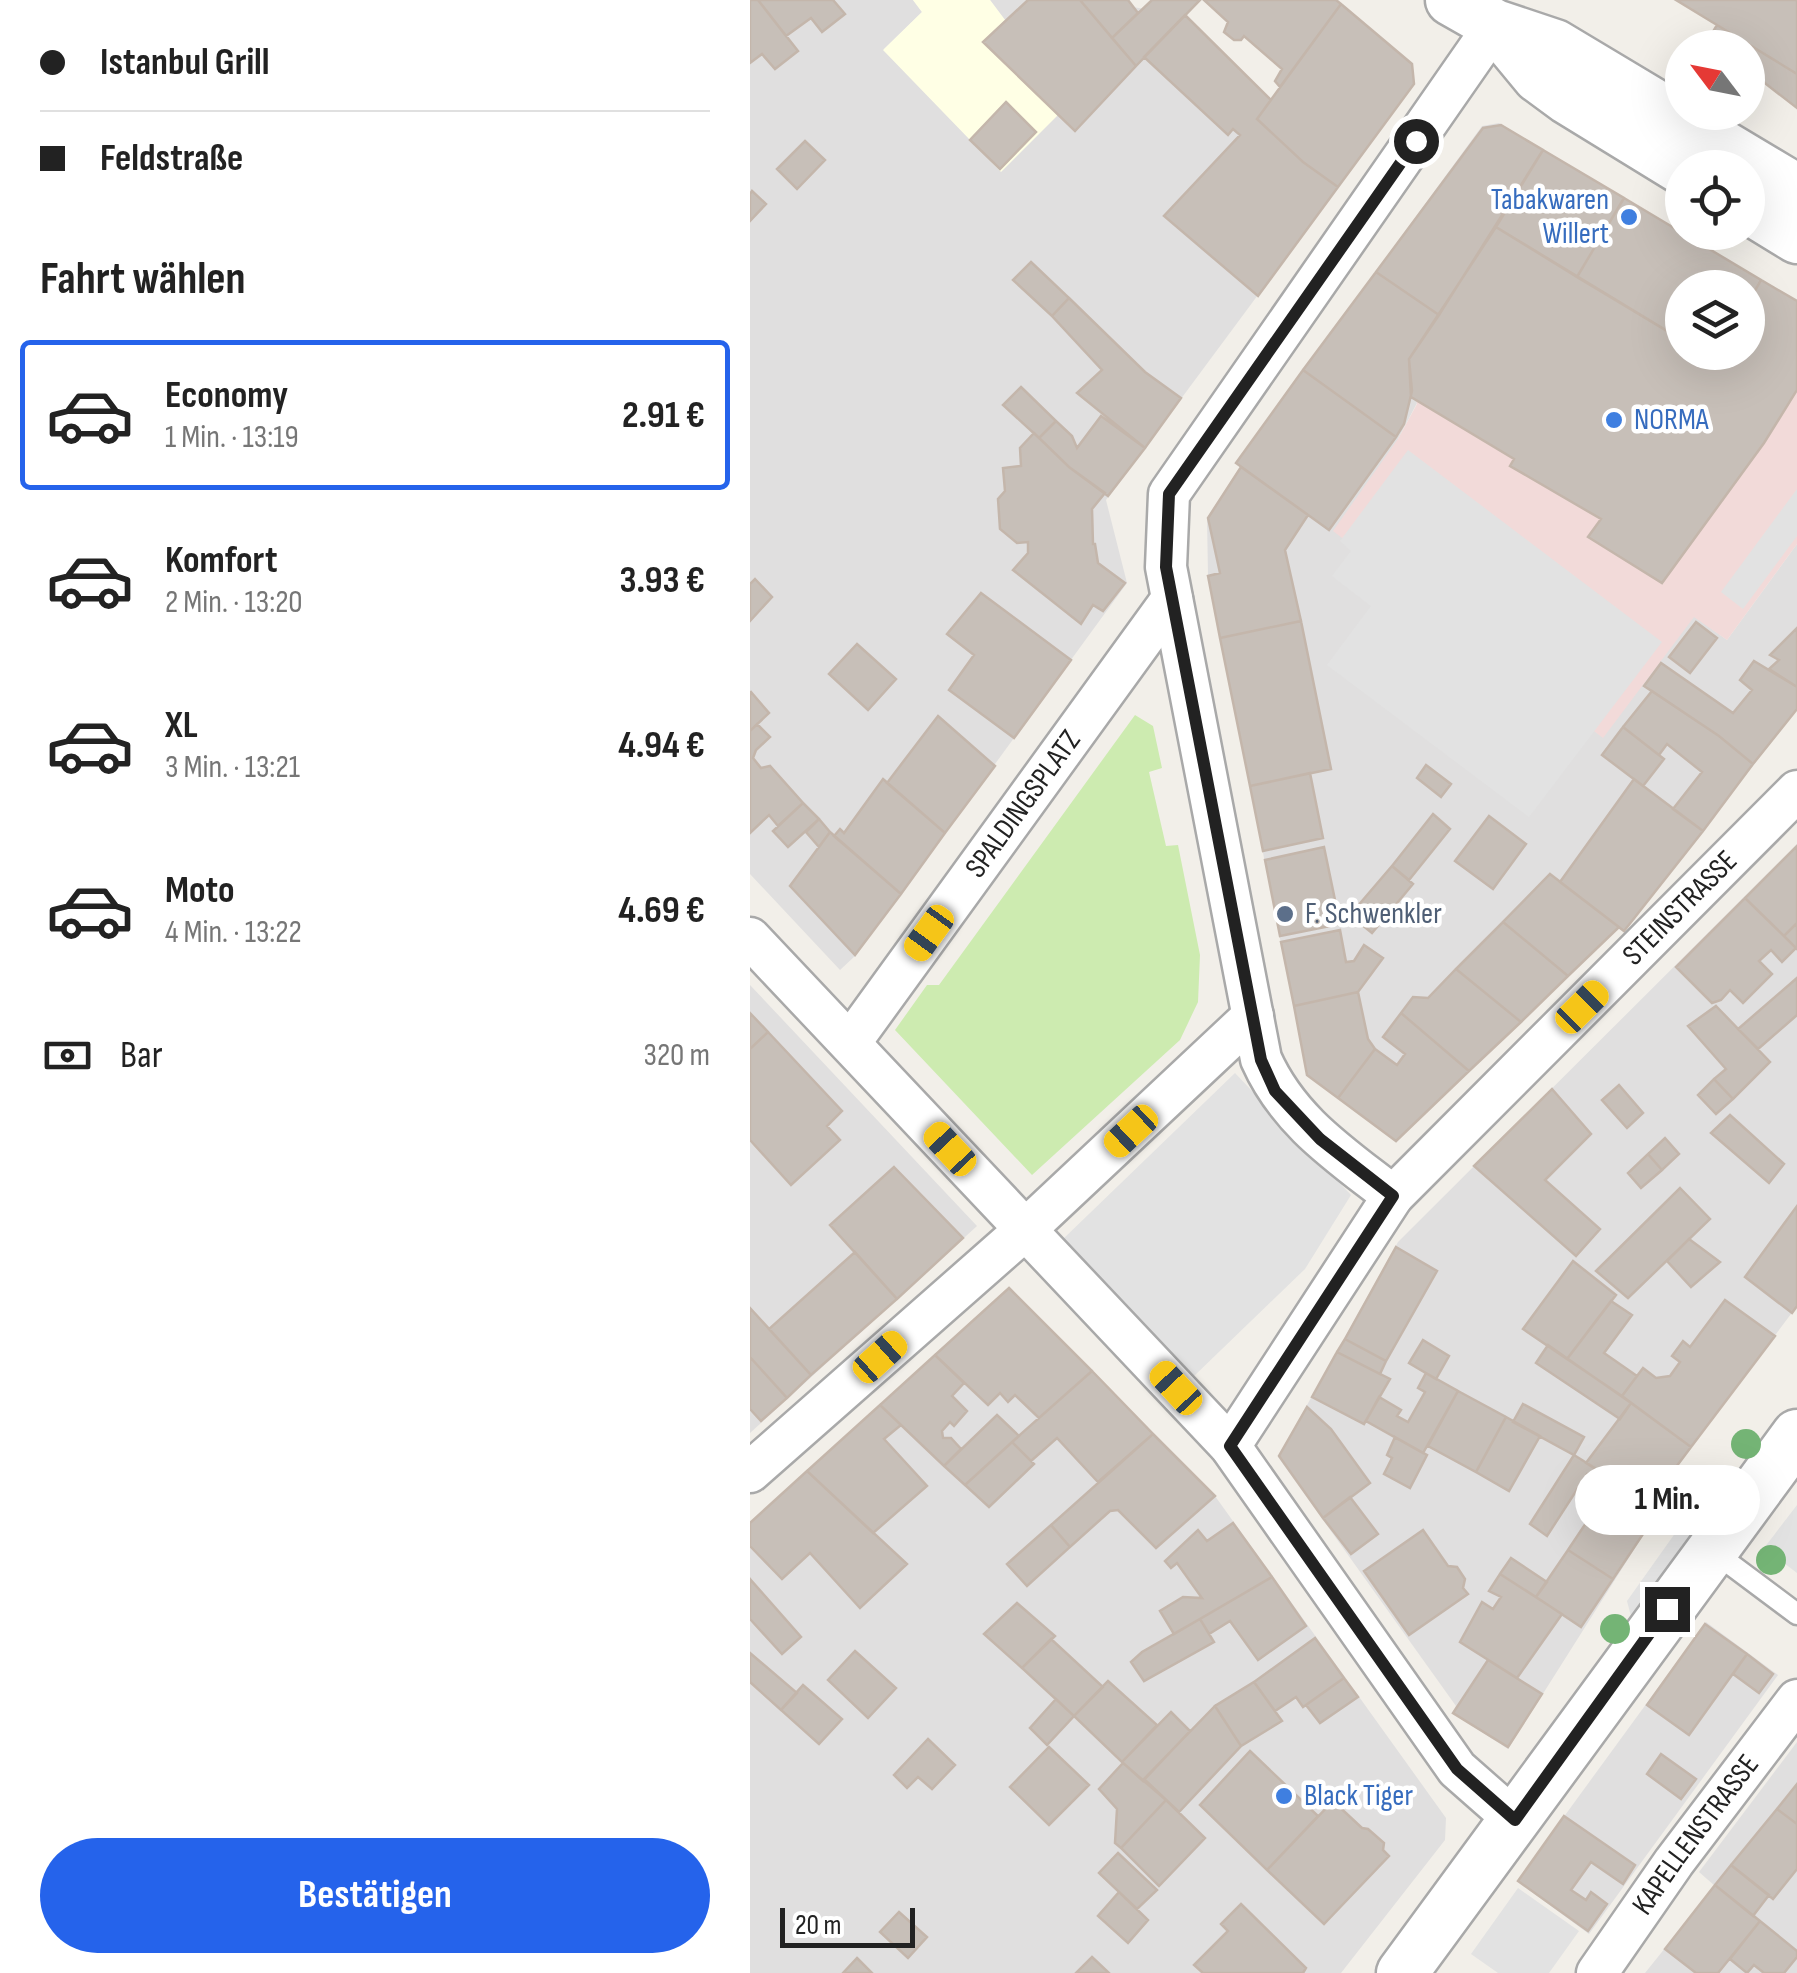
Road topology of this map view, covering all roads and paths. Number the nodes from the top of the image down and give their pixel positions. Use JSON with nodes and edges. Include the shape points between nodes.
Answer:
{"nodes":[{"id":1,"x":1463,"y":6,"type":"edge"},
{"id":2,"x":1665,"y":159,"type":"edge"},
{"id":3,"x":1797,"y":190,"type":"edge"},
{"id":4,"x":1765,"y":218,"type":"edge"},
{"id":5,"x":1797,"y":238,"type":"edge"},
{"id":6,"x":1168,"y":583,"type":"junction"},
{"id":7,"x":1797,"y":791,"type":"edge"},
{"id":8,"x":750,"y":938,"type":"edge"},
{"id":9,"x":1253,"y":1016,"type":"junction"},
{"id":10,"x":850,"y":1043,"type":"junction"},
{"id":11,"x":1393,"y":1196,"type":"junction"},
{"id":12,"x":1026,"y":1229,"type":"junction"},
{"id":13,"x":1797,"y":1435,"type":"edge"},
{"id":14,"x":1230,"y":1446,"type":"junction"},
{"id":15,"x":750,"y":1472,"type":"edge"},
{"id":16,"x":1710,"y":1549,"type":"junction"},
{"id":17,"x":1797,"y":1614,"type":"edge"},
{"id":18,"x":1797,"y":1700,"type":"edge"},
{"id":19,"x":1515,"y":1820,"type":"junction"},
{"id":20,"x":1409,"y":1971,"type":"edge"},
{"id":21,"x":1597,"y":1973,"type":"edge"}],
"edges":[{"from":1,"to":2,"type":"street","via":[[1538,77]]},
{"from":1,"to":3,"type":"street","via":[[1555,45]]},
{"from":1,"to":6,"type":"street","via":[[1169,494]]},
{"from":4,"to":5,"type":"street"},
{"from":6,"to":9,"type":"street"},
{"from":6,"to":10,"type":"street","name":"SPALDINGSPLATZ"},
{"from":7,"to":11,"type":"street","name":"STEINSTRASSE"},
{"from":8,"to":10,"type":"street"},
{"from":9,"to":11,"type":"street","via":[[1275,1091],[1320,1139]]},
{"from":9,"to":12,"type":"street"},
{"from":10,"to":12,"type":"street"},
{"from":11,"to":14,"type":"street"},
{"from":12,"to":14,"type":"street"},
{"from":12,"to":15,"type":"street"},
{"from":13,"to":16,"type":"street"},
{"from":14,"to":19,"type":"street","via":[[1457,1769]]},
{"from":16,"to":17,"type":"lane"},
{"from":16,"to":19,"type":"street"},
{"from":18,"to":21,"type":"street","name":"KAPELLENSTRASSE"},
{"from":19,"to":20,"type":"street"}]}
